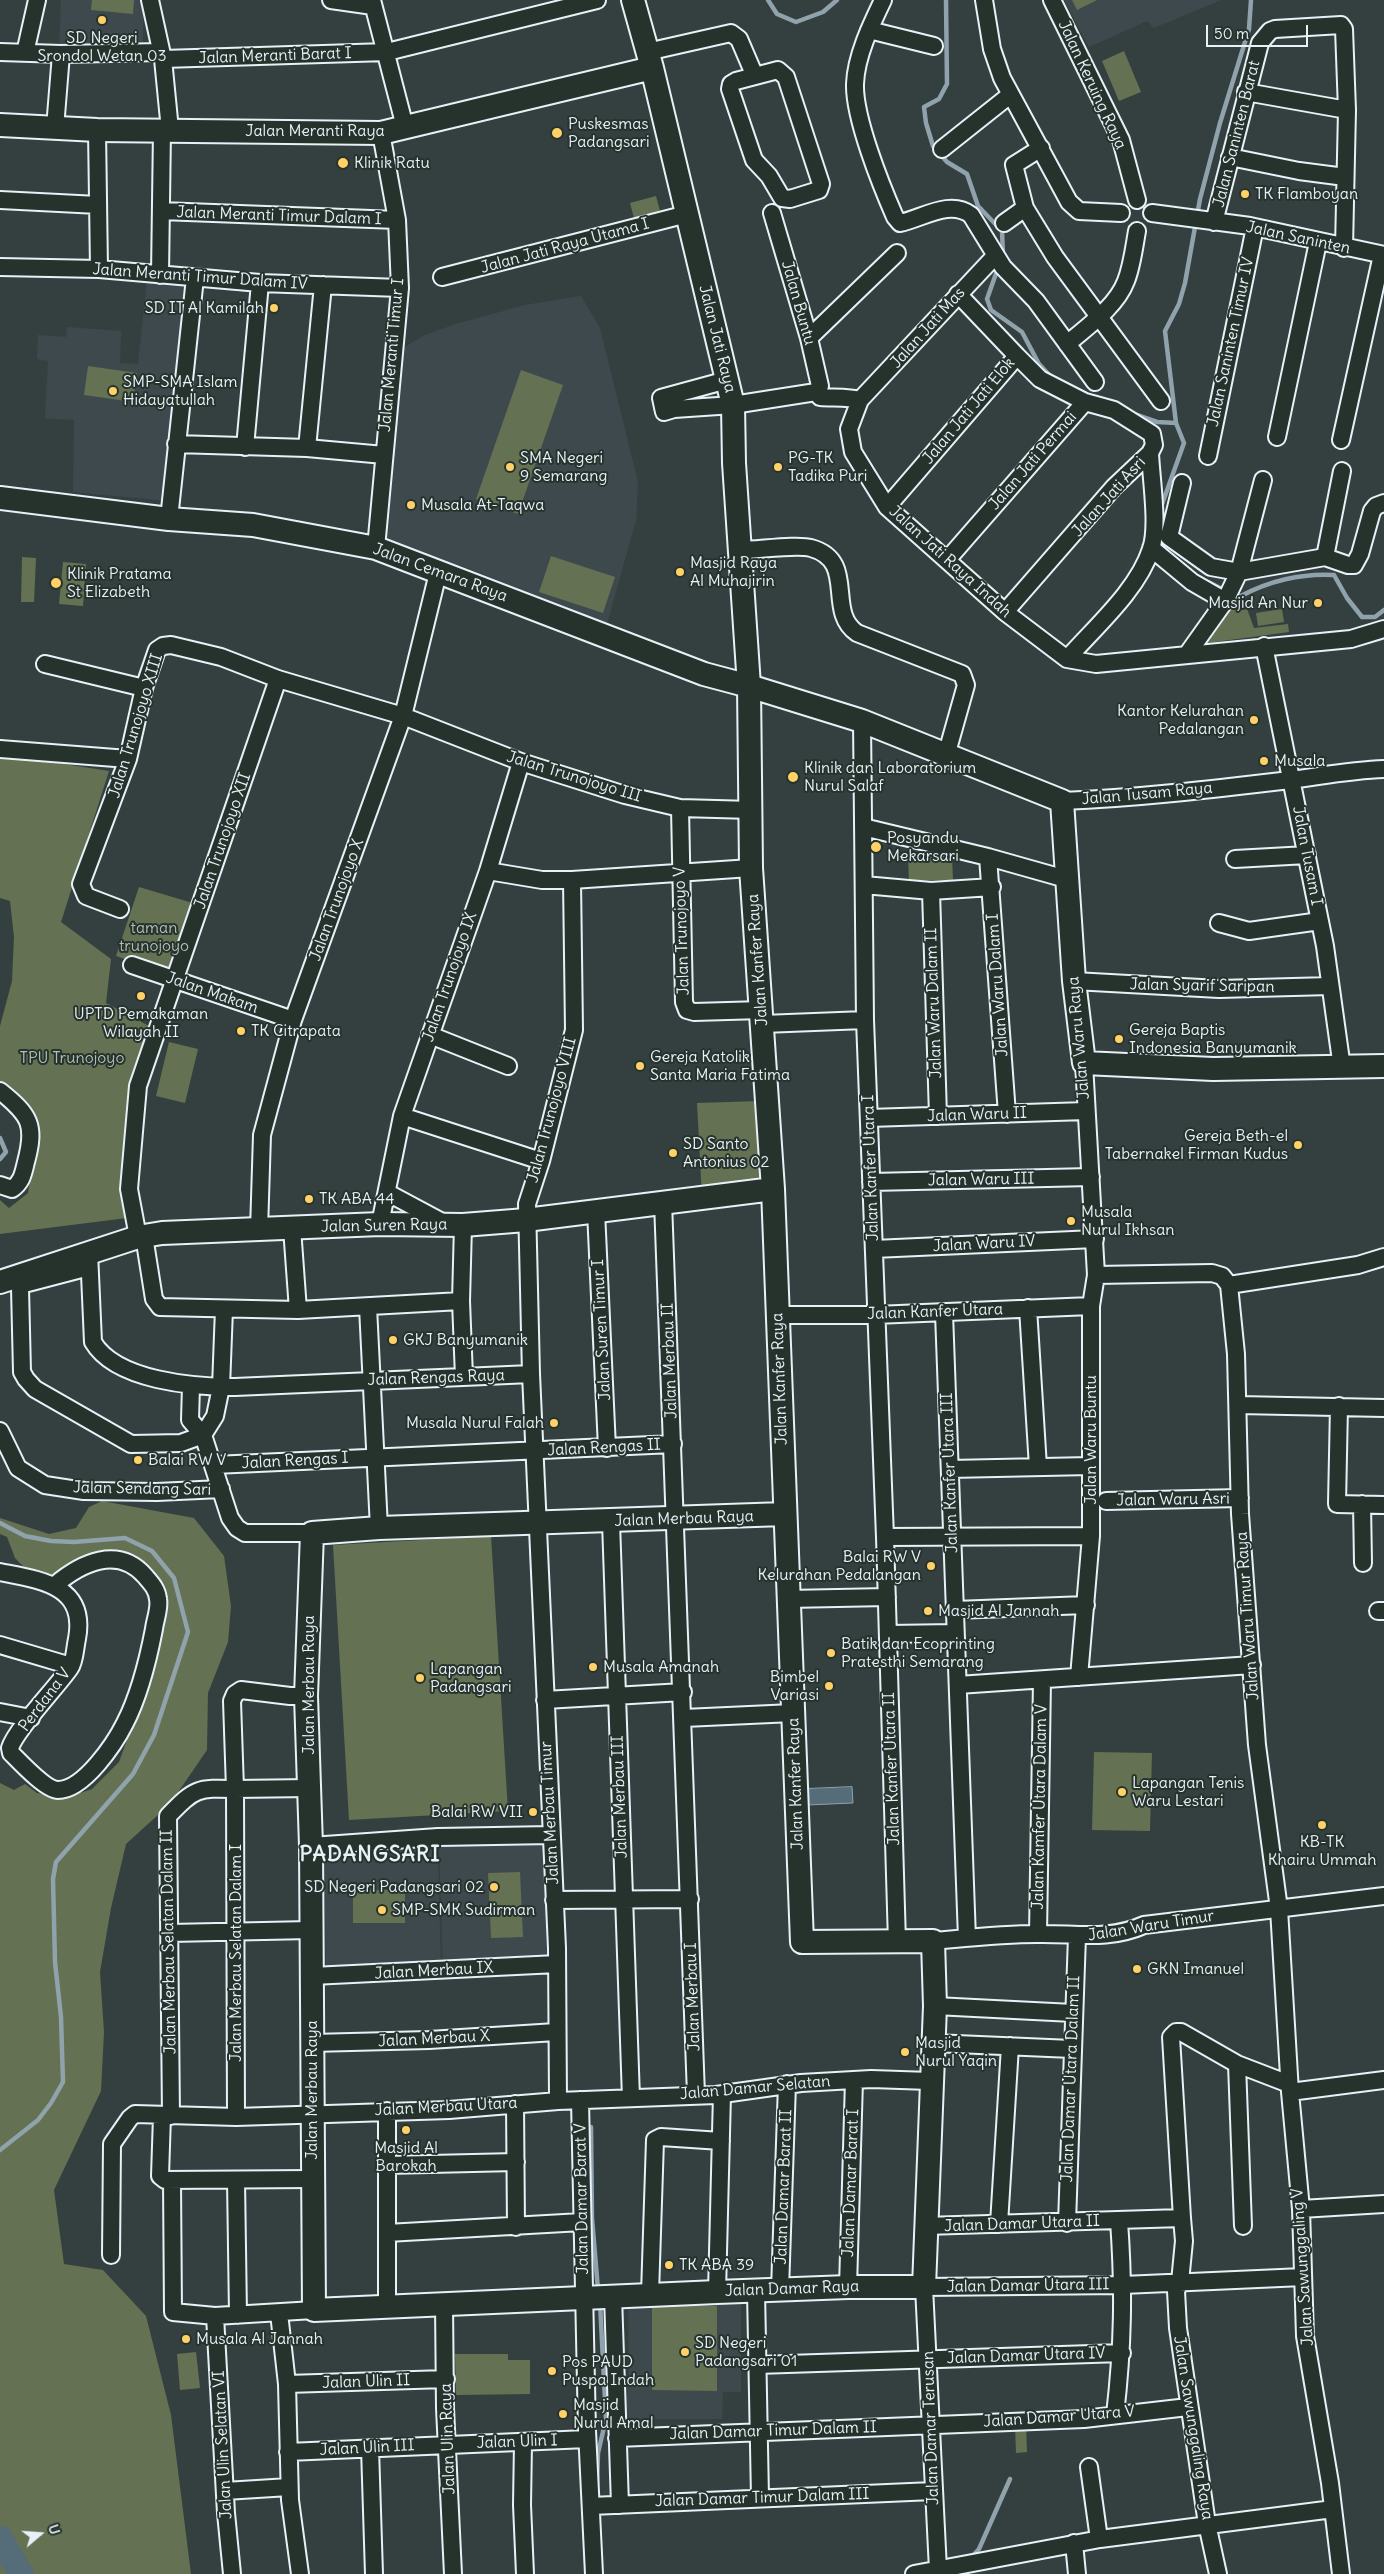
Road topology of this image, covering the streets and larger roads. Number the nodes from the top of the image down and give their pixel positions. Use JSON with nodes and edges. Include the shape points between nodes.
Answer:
{"nodes":[{"id":1,"x":37,"y":0,"type":"edge"},
{"id":2,"x":150,"y":0,"type":"edge"},
{"id":3,"x":331,"y":0,"type":"edge"},
{"id":4,"x":597,"y":0,"type":"edge"},
{"id":5,"x":633,"y":0,"type":"edge"},
{"id":6,"x":883,"y":0,"type":"edge"},
{"id":7,"x":984,"y":0,"type":"edge"},
{"id":8,"x":1052,"y":0,"type":"edge"},
{"id":9,"x":373,"y":3,"type":"edge"},
{"id":10,"x":869,"y":30,"type":"junction"},
{"id":11,"x":934,"y":46,"type":"dead end"},
{"id":12,"x":0,"y":52,"type":"edge"},
{"id":13,"x":387,"y":52,"type":"junction"},
{"id":14,"x":25,"y":53,"type":"junction"},
{"id":15,"x":61,"y":54,"type":"junction"},
{"id":16,"x":162,"y":56,"type":"junction"},
{"id":17,"x":650,"y":60,"type":"junction"},
{"id":18,"x":754,"y":74,"type":"junction"},
{"id":19,"x":1246,"y":92,"type":"junction"},
{"id":20,"x":1010,"y":95,"type":"junction"},
{"id":21,"x":1347,"y":110,"type":"junction"},
{"id":22,"x":0,"y":125,"type":"edge"},
{"id":23,"x":406,"y":127,"type":"junction"},
{"id":24,"x":55,"y":128,"type":"junction"},
{"id":25,"x":97,"y":130,"type":"junction"},
{"id":26,"x":166,"y":130,"type":"junction"},
{"id":27,"x":381,"y":133,"type":"junction"},
{"id":28,"x":1041,"y":148,"type":"junction"},
{"id":29,"x":942,"y":149,"type":"dead end"},
{"id":30,"x":1230,"y":157,"type":"junction"},
{"id":31,"x":1346,"y":176,"type":"junction"},
{"id":32,"x":0,"y":200,"type":"edge"},
{"id":33,"x":98,"y":205,"type":"junction"},
{"id":34,"x":1128,"y":206,"type":"junction"},
{"id":35,"x":1025,"y":208,"type":"junction"},
{"id":36,"x":161,"y":211,"type":"junction"},
{"id":37,"x":687,"y":214,"type":"junction"},
{"id":38,"x":772,"y":214,"type":"dead end"},
{"id":39,"x":1152,"y":216,"type":"junction"},
{"id":40,"x":397,"y":220,"type":"junction"},
{"id":41,"x":1211,"y":222,"type":"junction"},
{"id":42,"x":1004,"y":223,"type":"dead end"},
{"id":43,"x":1254,"y":227,"type":"junction"},
{"id":44,"x":1134,"y":231,"type":"junction"},
{"id":45,"x":1318,"y":242,"type":"junction"},
{"id":46,"x":1344,"y":248,"type":"junction"},
{"id":47,"x":897,"y":253,"type":"dead end"},
{"id":48,"x":1383,"y":255,"type":"edge"},
{"id":49,"x":998,"y":260,"type":"junction"},
{"id":50,"x":0,"y":268,"type":"edge"},
{"id":51,"x":98,"y":269,"type":"junction"},
{"id":52,"x":160,"y":275,"type":"junction"},
{"id":53,"x":442,"y":277,"type":"dead end"},
{"id":54,"x":195,"y":278,"type":"junction"},
{"id":55,"x":260,"y":283,"type":"junction"},
{"id":56,"x":323,"y":285,"type":"junction"},
{"id":57,"x":400,"y":288,"type":"junction"},
{"id":58,"x":958,"y":294,"type":"junction"},
{"id":59,"x":1100,"y":316,"type":"junction"},
{"id":60,"x":809,"y":338,"type":"junction"},
{"id":61,"x":1067,"y":344,"type":"junction"},
{"id":62,"x":1017,"y":356,"type":"junction"},
{"id":63,"x":727,"y":380,"type":"junction"},
{"id":64,"x":1095,"y":382,"type":"dead end"},
{"id":65,"x":818,"y":389,"type":"junction"},
{"id":66,"x":856,"y":399,"type":"junction"},
{"id":67,"x":1161,"y":401,"type":"dead end"},
{"id":68,"x":1085,"y":402,"type":"junction"},
{"id":69,"x":733,"y":406,"type":"junction"},
{"id":70,"x":1277,"y":437,"type":"dead end"},
{"id":71,"x":1341,"y":440,"type":"dead end"},
{"id":72,"x":176,"y":444,"type":"junction"},
{"id":73,"x":245,"y":447,"type":"junction"},
{"id":74,"x":307,"y":448,"type":"junction"},
{"id":75,"x":1150,"y":453,"type":"junction"},
{"id":76,"x":384,"y":455,"type":"junction"},
{"id":77,"x":1208,"y":456,"type":"dead end"},
{"id":78,"x":1342,"y":471,"type":"dead end"},
{"id":79,"x":1263,"y":480,"type":"dead end"},
{"id":80,"x":1182,"y":483,"type":"dead end"},
{"id":81,"x":0,"y":498,"type":"edge"},
{"id":82,"x":1384,"y":503,"type":"edge"},
{"id":83,"x":887,"y":507,"type":"junction"},
{"id":84,"x":169,"y":518,"type":"junction"},
{"id":85,"x":376,"y":548,"type":"junction"},
{"id":86,"x":1152,"y":548,"type":"junction"},
{"id":87,"x":741,"y":550,"type":"junction"},
{"id":88,"x":1325,"y":557,"type":"junction"},
{"id":89,"x":947,"y":560,"type":"junction"},
{"id":90,"x":438,"y":573,"type":"junction"},
{"id":91,"x":1238,"y":575,"type":"junction"},
{"id":92,"x":1225,"y":600,"type":"junction"},
{"id":93,"x":1006,"y":612,"type":"junction"},
{"id":94,"x":1384,"y":629,"type":"edge"},
{"id":95,"x":1264,"y":646,"type":"junction"},
{"id":96,"x":1188,"y":653,"type":"junction"},
{"id":97,"x":1067,"y":659,"type":"junction"},
{"id":98,"x":45,"y":664,"type":"dead end"},
{"id":99,"x":278,"y":679,"type":"junction"},
{"id":100,"x":749,"y":686,"type":"junction"},
{"id":101,"x":144,"y":688,"type":"junction"},
{"id":102,"x":403,"y":716,"type":"junction"},
{"id":103,"x":862,"y":721,"type":"junction"},
{"id":104,"x":0,"y":748,"type":"edge"},
{"id":105,"x":946,"y":756,"type":"junction"},
{"id":106,"x":128,"y":759,"type":"junction"},
{"id":107,"x":522,"y":762,"type":"junction"},
{"id":108,"x":1384,"y":769,"type":"edge"},
{"id":109,"x":1292,"y":780,"type":"junction"},
{"id":110,"x":1062,"y":801,"type":"junction"},
{"id":111,"x":680,"y":808,"type":"junction"},
{"id":112,"x":752,"y":810,"type":"junction"},
{"id":113,"x":863,"y":827,"type":"junction"},
{"id":114,"x":1307,"y":855,"type":"junction"},
{"id":115,"x":988,"y":857,"type":"junction"},
{"id":116,"x":1235,"y":859,"type":"dead end"},
{"id":117,"x":752,"y":868,"type":"junction"},
{"id":118,"x":488,"y":871,"type":"junction"},
{"id":119,"x":680,"y":873,"type":"junction"},
{"id":120,"x":1066,"y":879,"type":"junction"},
{"id":121,"x":572,"y":880,"type":"junction"},
{"id":122,"x":864,"y":885,"type":"junction"},
{"id":123,"x":992,"y":887,"type":"junction"},
{"id":124,"x":930,"y":891,"type":"junction"},
{"id":125,"x":120,"y":909,"type":"dead end"},
{"id":126,"x":1320,"y":921,"type":"junction"},
{"id":127,"x":1219,"y":923,"type":"dead end"},
{"id":128,"x":132,"y":965,"type":"dead end"},
{"id":129,"x":176,"y":981,"type":"junction"},
{"id":130,"x":1074,"y":981,"type":"junction"},
{"id":131,"x":1330,"y":986,"type":"junction"},
{"id":132,"x":762,"y":1017,"type":"junction"},
{"id":133,"x":293,"y":1020,"type":"junction"},
{"id":134,"x":865,"y":1020,"type":"junction"},
{"id":135,"x":430,"y":1036,"type":"junction"},
{"id":136,"x":1084,"y":1063,"type":"junction"},
{"id":137,"x":508,"y":1066,"type":"dead end"},
{"id":138,"x":1384,"y":1066,"type":"edge"},
{"id":139,"x":1342,"y":1068,"type":"junction"},
{"id":140,"x":0,"y":1091,"type":"edge"},
{"id":141,"x":1086,"y":1112,"type":"junction"},
{"id":142,"x":1007,"y":1114,"type":"junction"},
{"id":143,"x":402,"y":1116,"type":"junction"},
{"id":144,"x":938,"y":1116,"type":"junction"},
{"id":145,"x":869,"y":1118,"type":"junction"},
{"id":146,"x":540,"y":1161,"type":"junction"},
{"id":147,"x":1091,"y":1178,"type":"junction"},
{"id":148,"x":871,"y":1182,"type":"junction"},
{"id":149,"x":0,"y":1185,"type":"edge"},
{"id":150,"x":773,"y":1189,"type":"junction"},
{"id":151,"x":388,"y":1193,"type":"junction"},
{"id":152,"x":663,"y":1202,"type":"junction"},
{"id":153,"x":596,"y":1211,"type":"junction"},
{"id":154,"x":526,"y":1220,"type":"junction"},
{"id":155,"x":380,"y":1224,"type":"junction"},
{"id":156,"x":454,"y":1224,"type":"junction"},
{"id":157,"x":292,"y":1228,"type":"junction"},
{"id":158,"x":259,"y":1230,"type":"junction"},
{"id":159,"x":141,"y":1236,"type":"junction"},
{"id":160,"x":1095,"y":1239,"type":"junction"},
{"id":161,"x":874,"y":1249,"type":"junction"},
{"id":162,"x":1384,"y":1258,"type":"edge"},
{"id":163,"x":89,"y":1260,"type":"junction"},
{"id":164,"x":1096,"y":1275,"type":"junction"},
{"id":165,"x":0,"y":1282,"type":"edge"},
{"id":166,"x":1229,"y":1285,"type":"junction"},
{"id":167,"x":461,"y":1301,"type":"junction"},
{"id":168,"x":1092,"y":1306,"type":"junction"},
{"id":169,"x":368,"y":1307,"type":"junction"},
{"id":170,"x":1028,"y":1308,"type":"junction"},
{"id":171,"x":224,"y":1309,"type":"junction"},
{"id":172,"x":298,"y":1310,"type":"junction"},
{"id":173,"x":944,"y":1312,"type":"junction"},
{"id":174,"x":778,"y":1315,"type":"junction"},
{"id":175,"x":875,"y":1315,"type":"junction"},
{"id":176,"x":531,"y":1374,"type":"junction"},
{"id":177,"x":464,"y":1377,"type":"junction"},
{"id":178,"x":371,"y":1381,"type":"junction"},
{"id":179,"x":191,"y":1386,"type":"junction"},
{"id":180,"x":221,"y":1387,"type":"junction"},
{"id":181,"x":1239,"y":1405,"type":"junction"},
{"id":182,"x":1339,"y":1406,"type":"junction"},
{"id":183,"x":1384,"y":1408,"type":"edge"},
{"id":184,"x":0,"y":1431,"type":"edge"},
{"id":185,"x":204,"y":1435,"type":"junction"},
{"id":186,"x":673,"y":1444,"type":"junction"},
{"id":187,"x":607,"y":1448,"type":"junction"},
{"id":188,"x":534,"y":1451,"type":"junction"},
{"id":189,"x":377,"y":1458,"type":"junction"},
{"id":190,"x":214,"y":1465,"type":"junction"},
{"id":191,"x":1090,"y":1466,"type":"junction"},
{"id":192,"x":1038,"y":1467,"type":"junction"},
{"id":193,"x":950,"y":1469,"type":"junction"},
{"id":194,"x":222,"y":1490,"type":"junction"},
{"id":195,"x":1240,"y":1498,"type":"junction"},
{"id":196,"x":1106,"y":1501,"type":"dead end"},
{"id":197,"x":1362,"y":1504,"type":"junction"},
{"id":198,"x":1384,"y":1504,"type":"edge"},
{"id":199,"x":784,"y":1514,"type":"junction"},
{"id":200,"x":676,"y":1519,"type":"junction"},
{"id":201,"x":611,"y":1522,"type":"junction"},
{"id":202,"x":538,"y":1524,"type":"junction"},
{"id":203,"x":379,"y":1528,"type":"junction"},
{"id":204,"x":312,"y":1533,"type":"junction"},
{"id":205,"x":1091,"y":1536,"type":"junction"},
{"id":206,"x":885,"y":1537,"type":"junction"},
{"id":207,"x":952,"y":1537,"type":"junction"},
{"id":208,"x":1363,"y":1563,"type":"dead end"},
{"id":209,"x":0,"y":1572,"type":"edge"},
{"id":210,"x":55,"y":1585,"type":"junction"},
{"id":211,"x":887,"y":1597,"type":"junction"},
{"id":212,"x":788,"y":1599,"type":"junction"},
{"id":213,"x":1086,"y":1605,"type":"junction"},
{"id":214,"x":955,"y":1610,"type":"junction"},
{"id":215,"x":955,"y":1633,"type":"junction"},
{"id":216,"x":888,"y":1634,"type":"junction"},
{"id":217,"x":0,"y":1645,"type":"edge"},
{"id":218,"x":1252,"y":1665,"type":"junction"},
{"id":219,"x":71,"y":1666,"type":"junction"},
{"id":220,"x":1079,"y":1677,"type":"junction"},
{"id":221,"x":1042,"y":1680,"type":"junction"},
{"id":222,"x":958,"y":1685,"type":"junction"},
{"id":223,"x":683,"y":1692,"type":"junction"},
{"id":224,"x":617,"y":1694,"type":"junction"},
{"id":225,"x":306,"y":1696,"type":"junction"},
{"id":226,"x":544,"y":1700,"type":"junction"},
{"id":227,"x":0,"y":1712,"type":"edge"},
{"id":228,"x":794,"y":1713,"type":"junction"},
{"id":229,"x":31,"y":1718,"type":"junction"},
{"id":230,"x":684,"y":1718,"type":"junction"},
{"id":231,"x":236,"y":1788,"type":"junction"},
{"id":232,"x":309,"y":1788,"type":"junction"},
{"id":233,"x":551,"y":1834,"type":"junction"},
{"id":234,"x":311,"y":1846,"type":"junction"},
{"id":235,"x":1384,"y":1896,"type":"edge"},
{"id":236,"x":624,"y":1898,"type":"junction"},
{"id":237,"x":690,"y":1899,"type":"junction"},
{"id":238,"x":554,"y":1900,"type":"junction"},
{"id":239,"x":1279,"y":1909,"type":"junction"},
{"id":240,"x":310,"y":1930,"type":"junction"},
{"id":241,"x":235,"y":1933,"type":"junction"},
{"id":242,"x":170,"y":1934,"type":"junction"},
{"id":243,"x":1038,"y":1934,"type":"junction"},
{"id":244,"x":1077,"y":1936,"type":"junction"},
{"id":245,"x":967,"y":1938,"type":"junction"},
{"id":246,"x":933,"y":1940,"type":"junction"},
{"id":247,"x":897,"y":1942,"type":"junction"},
{"id":248,"x":557,"y":1964,"type":"junction"},
{"id":249,"x":312,"y":1976,"type":"junction"},
{"id":250,"x":934,"y":2006,"type":"junction"},
{"id":251,"x":1073,"y":2013,"type":"junction"},
{"id":252,"x":556,"y":2032,"type":"junction"},
{"id":253,"x":933,"y":2042,"type":"junction"},
{"id":254,"x":312,"y":2043,"type":"junction"},
{"id":255,"x":1010,"y":2046,"type":"junction"},
{"id":256,"x":1072,"y":2049,"type":"junction"},
{"id":257,"x":1237,"y":2064,"type":"junction"},
{"id":258,"x":854,"y":2080,"type":"junction"},
{"id":259,"x":1384,"y":2080,"type":"edge"},
{"id":260,"x":930,"y":2081,"type":"junction"},
{"id":261,"x":787,"y":2084,"type":"junction"},
{"id":262,"x":1290,"y":2088,"type":"junction"},
{"id":263,"x":722,"y":2094,"type":"junction"},
{"id":264,"x":696,"y":2096,"type":"junction"},
{"id":265,"x":631,"y":2098,"type":"junction"},
{"id":266,"x":580,"y":2100,"type":"junction"},
{"id":267,"x":558,"y":2101,"type":"junction"},
{"id":268,"x":515,"y":2104,"type":"junction"},
{"id":269,"x":386,"y":2111,"type":"junction"},
{"id":270,"x":313,"y":2113,"type":"junction"},
{"id":271,"x":166,"y":2116,"type":"junction"},
{"id":272,"x":236,"y":2116,"type":"junction"},
{"id":273,"x":720,"y":2140,"type":"junction"},
{"id":274,"x":516,"y":2162,"type":"junction"},
{"id":275,"x":387,"y":2165,"type":"junction"},
{"id":276,"x":166,"y":2179,"type":"junction"},
{"id":277,"x":312,"y":2179,"type":"junction"},
{"id":278,"x":236,"y":2180,"type":"junction"},
{"id":279,"x":1384,"y":2204,"type":"edge"},
{"id":280,"x":1301,"y":2209,"type":"junction"},
{"id":281,"x":1182,"y":2218,"type":"junction"},
{"id":282,"x":1119,"y":2220,"type":"junction"},
{"id":283,"x":582,"y":2222,"type":"junction"},
{"id":284,"x":1067,"y":2223,"type":"junction"},
{"id":285,"x":999,"y":2224,"type":"junction"},
{"id":286,"x":925,"y":2226,"type":"junction"},
{"id":287,"x":1243,"y":2226,"type":"dead end"},
{"id":288,"x":516,"y":2227,"type":"junction"},
{"id":289,"x":387,"y":2233,"type":"junction"},
{"id":290,"x":111,"y":2256,"type":"dead end"},
{"id":291,"x":1303,"y":2277,"type":"junction"},
{"id":292,"x":1180,"y":2282,"type":"junction"},
{"id":293,"x":1123,"y":2285,"type":"junction"},
{"id":294,"x":848,"y":2287,"type":"junction"},
{"id":295,"x":924,"y":2287,"type":"junction"},
{"id":296,"x":780,"y":2290,"type":"junction"},
{"id":297,"x":756,"y":2291,"type":"junction"},
{"id":298,"x":717,"y":2292,"type":"junction"},
{"id":299,"x":650,"y":2294,"type":"junction"},
{"id":300,"x":599,"y":2297,"type":"junction"},
{"id":301,"x":444,"y":2303,"type":"junction"},
{"id":302,"x":387,"y":2306,"type":"junction"},
{"id":303,"x":314,"y":2310,"type":"junction"},
{"id":304,"x":279,"y":2313,"type":"junction"},
{"id":305,"x":238,"y":2315,"type":"junction"},
{"id":306,"x":216,"y":2316,"type":"junction"},
{"id":307,"x":1122,"y":2353,"type":"junction"},
{"id":308,"x":928,"y":2360,"type":"junction"},
{"id":309,"x":757,"y":2365,"type":"junction"},
{"id":310,"x":446,"y":2379,"type":"junction"},
{"id":311,"x":287,"y":2384,"type":"junction"},
{"id":312,"x":1188,"y":2407,"type":"junction"},
{"id":313,"x":1115,"y":2415,"type":"junction"},
{"id":314,"x":930,"y":2424,"type":"junction"},
{"id":315,"x":759,"y":2433,"type":"junction"},
{"id":316,"x":617,"y":2438,"type":"junction"},
{"id":317,"x":587,"y":2439,"type":"junction"},
{"id":318,"x":523,"y":2443,"type":"junction"},
{"id":319,"x":447,"y":2444,"type":"junction"},
{"id":320,"x":370,"y":2448,"type":"junction"},
{"id":321,"x":288,"y":2452,"type":"junction"},
{"id":322,"x":1089,"y":2467,"type":"dead end"},
{"id":323,"x":289,"y":2487,"type":"junction"},
{"id":324,"x":225,"y":2491,"type":"junction"},
{"id":325,"x":933,"y":2491,"type":"junction"},
{"id":326,"x":760,"y":2498,"type":"junction"},
{"id":327,"x":620,"y":2505,"type":"junction"},
{"id":328,"x":596,"y":2506,"type":"junction"},
{"id":329,"x":1333,"y":2509,"type":"junction"},
{"id":330,"x":1207,"y":2524,"type":"junction"},
{"id":331,"x":1099,"y":2539,"type":"junction"},
{"id":332,"x":1074,"y":2543,"type":"junction"},
{"id":333,"x":938,"y":2570,"type":"junction"},
{"id":334,"x":232,"y":2574,"type":"edge"},
{"id":335,"x":300,"y":2574,"type":"edge"},
{"id":336,"x":374,"y":2574,"type":"edge"},
{"id":337,"x":453,"y":2574,"type":"edge"},
{"id":338,"x":526,"y":2574,"type":"edge"},
{"id":339,"x":594,"y":2574,"type":"edge"},
{"id":340,"x":914,"y":2574,"type":"edge"},
{"id":341,"x":1077,"y":2574,"type":"edge"},
{"id":342,"x":1218,"y":2574,"type":"edge"},
{"id":343,"x":1341,"y":2574,"type":"edge"}],
"edges":[{"from":1,"to":14,"type":"street"},
{"from":2,"to":16,"type":"street"},
{"from":3,"to":9,"type":"street"},
{"from":4,"to":13,"type":"street","name":"Jalan Meranti Barat I"},
{"from":5,"to":17,"type":"street","name":"Jalan Jati Raya"},
{"from":6,"to":10,"type":"street"},
{"from":7,"to":20,"type":"street","via":[[992,49]]},
{"from":8,"to":34,"type":"street","name":"Jalan Keruing Raya","via":[[1122,140],[1131,178]]},
{"from":9,"to":13,"type":"street"},
{"from":10,"to":11,"type":"street"},
{"from":10,"to":49,"type":"street","via":[[857,71],[856,96],[869,146],[896,220],[900,223],[910,221],[943,209],[962,211],[974,219]]},
{"from":12,"to":14,"type":"street","name":"Jalan Meranti Barat I"},
{"from":13,"to":16,"type":"street","name":"Jalan Meranti Barat I"},
{"from":13,"to":23,"type":"street"},
{"from":14,"to":15,"type":"street","name":"Jalan Meranti Barat I"},
{"from":15,"to":16,"type":"street","name":"Jalan Meranti Barat I"},
{"from":15,"to":24,"type":"street"},
{"from":16,"to":26,"type":"street"},
{"from":17,"to":18,"type":"street","via":[[731,33],[739,38]]},
{"from":17,"to":23,"type":"street","name":"Jalan Meranti Raya"},
{"from":17,"to":37,"type":"street","name":"Jalan Jati Raya"},
{"from":18,"to":18,"type":"street","via":[[730,86],[755,164],[770,176],[782,198],[790,199],[819,190],[821,184],[786,77],[778,70]]},
{"from":19,"to":21,"type":"street"},
{"from":19,"to":21,"type":"street","name":"Jalan Saninten Barat","via":[[1260,43],[1270,31],[1341,25],[1344,28]]},
{"from":19,"to":30,"type":"street","name":"Jalan Saninten Barat"},
{"from":20,"to":28,"type":"street"},
{"from":20,"to":29,"type":"street"},
{"from":21,"to":31,"type":"street"},
{"from":22,"to":24,"type":"street","name":"Jalan Meranti Raya"},
{"from":23,"to":27,"type":"street","name":"Jalan Meranti Raya"},
{"from":24,"to":25,"type":"street","name":"Jalan Meranti Raya"},
{"from":25,"to":26,"type":"street","name":"Jalan Meranti Raya"},
{"from":25,"to":33,"type":"street"},
{"from":26,"to":27,"type":"street","name":"Jalan Meranti Raya"},
{"from":26,"to":36,"type":"street"},
{"from":27,"to":40,"type":"street","name":"Jalan Meranti Timur I"},
{"from":28,"to":34,"type":"street","via":[[1072,206],[1079,211],[1100,212]]},
{"from":28,"to":35,"type":"street","via":[[1014,165]]},
{"from":30,"to":31,"type":"street","via":[[1300,171]]},
{"from":30,"to":41,"type":"street","name":"Jalan Saninten Barat"},
{"from":31,"to":46,"type":"street"},
{"from":32,"to":33,"type":"street"},
{"from":33,"to":51,"type":"street"},
{"from":34,"to":39,"type":"street","via":[[1146,204]]},
{"from":34,"to":44,"type":"street","via":[[1123,224]]},
{"from":35,"to":42,"type":"street"},
{"from":35,"to":59,"type":"street","via":[[1055,257]]},
{"from":36,"to":40,"type":"street","name":"Jalan Meranti Timur Dalam I"},
{"from":36,"to":52,"type":"street"},
{"from":37,"to":53,"type":"street","name":"Jalan Jati Raya Utama I"},
{"from":37,"to":63,"type":"street","name":"Jalan Jati Raya"},
{"from":38,"to":60,"type":"street","name":"Jalan Buntu"},
{"from":39,"to":41,"type":"street","name":"Jalan Saninten"},
{"from":39,"to":44,"type":"street","via":[[1146,228]]},
{"from":40,"to":57,"type":"street","name":"Jalan Meranti Timur I"},
{"from":41,"to":43,"type":"street","name":"Jalan Saninten"},
{"from":43,"to":45,"type":"street","name":"Jalan Saninten"},
{"from":43,"to":77,"type":"street","name":"Jalan Saninten Timur IV"},
{"from":44,"to":59,"type":"street","via":[[1132,256],[1123,289]]},
{"from":45,"to":46,"type":"street","name":"Jalan Saninten"},
{"from":45,"to":70,"type":"street"},
{"from":46,"to":48,"type":"street","name":"Jalan Saninten"},
{"from":47,"to":60,"type":"street"},
{"from":48,"to":71,"type":"street"},
{"from":49,"to":58,"type":"street","name":"Jalan Jati Mas"},
{"from":49,"to":61,"type":"street","via":[[1036,301]]},
{"from":50,"to":51,"type":"street","name":"Jalan Meranti Timur Dalam IV"},
{"from":51,"to":52,"type":"street","name":"Jalan Meranti Timur Dalam IV"},
{"from":52,"to":54,"type":"street","name":"Jalan Meranti Timur Dalam IV"},
{"from":54,"to":55,"type":"street","name":"Jalan Meranti Timur Dalam IV"},
{"from":54,"to":72,"type":"street"},
{"from":55,"to":56,"type":"street","name":"Jalan Meranti Timur Dalam IV"},
{"from":55,"to":73,"type":"street"},
{"from":56,"to":57,"type":"street","name":"Jalan Meranti Timur Dalam IV"},
{"from":56,"to":74,"type":"street"},
{"from":57,"to":76,"type":"street","name":"Jalan Meranti Timur I"},
{"from":58,"to":62,"type":"street","name":"Jalan Jati Jati Elok"},
{"from":58,"to":66,"type":"street","name":"Jalan Jati Mas"},
{"from":59,"to":61,"type":"street"},
{"from":59,"to":67,"type":"street"},
{"from":60,"to":65,"type":"street","name":"Jalan Buntu"},
{"from":61,"to":64,"type":"street"},
{"from":62,"to":68,"type":"street","name":"Jalan Jati Permai","via":[[1040,379]]},
{"from":62,"to":83,"type":"street","name":"Jalan Jati Jati Elok"},
{"from":63,"to":69,"type":"street","name":"Jalan Jati Raya"},
{"from":63,"to":69,"type":"street","via":[[661,398],[662,410]]},
{"from":65,"to":66,"type":"street","via":[[820,397]]},
{"from":65,"to":69,"type":"street"},
{"from":66,"to":83,"type":"street","name":"Jalan Jati Raya Indah","via":[[849,429],[853,452]]},
{"from":68,"to":75,"type":"street","name":"Jalan Jati Asri","via":[[1114,410],[1152,434],[1154,445]]},
{"from":68,"to":89,"type":"street","name":"Jalan Jati Permai"},
{"from":69,"to":87,"type":"street","name":"Jalan Jati Raya"},
{"from":72,"to":73,"type":"street"},
{"from":72,"to":84,"type":"street"},
{"from":73,"to":74,"type":"street"},
{"from":74,"to":76,"type":"street"},
{"from":75,"to":86,"type":"street"},
{"from":75,"to":93,"type":"street","name":"Jalan Jati Asri","via":[[1114,487]]},
{"from":76,"to":85,"type":"street","name":"Jalan Meranti Timur I"},
{"from":78,"to":88,"type":"street"},
{"from":79,"to":91,"type":"street"},
{"from":80,"to":91,"type":"street","via":[[1169,537],[1211,568]]},
{"from":81,"to":84,"type":"street","name":"Jalan Cemara Raya"},
{"from":82,"to":88,"type":"street","via":[[1372,511],[1354,565]]},
{"from":83,"to":89,"type":"street","name":"Jalan Jati Raya Indah"},
{"from":84,"to":85,"type":"street","name":"Jalan Cemara Raya","via":[[253,525]]},
{"from":85,"to":90,"type":"street","name":"Jalan Cemara Raya"},
{"from":86,"to":92,"type":"street","via":[[1192,582]]},
{"from":86,"to":97,"type":"street","via":[[1138,578]]},
{"from":87,"to":100,"type":"street","name":"Jalan Jati Raya"},
{"from":87,"to":105,"type":"street","via":[[810,547],[829,555],[835,564],[848,627],[962,674],[966,685]]},
{"from":88,"to":91,"type":"street"},
{"from":89,"to":93,"type":"street","name":"Jalan Jati Raya Indah"},
{"from":90,"to":100,"type":"street","name":"Jalan Cemara Raya","via":[[704,674]]},
{"from":90,"to":102,"type":"street","name":"Jalan Trunojoyo X"},
{"from":91,"to":92,"type":"street"},
{"from":92,"to":96,"type":"street"},
{"from":93,"to":97,"type":"street","name":"Jalan Jati Raya Indah"},
{"from":94,"to":95,"type":"street","name":"Jalan Jati Raya Indah","via":[[1351,638]]},
{"from":95,"to":96,"type":"street","name":"Jalan Jati Raya Indah"},
{"from":95,"to":109,"type":"street","name":"Jalan Tusam I"},
{"from":96,"to":97,"type":"street","name":"Jalan Jati Raya Indah","via":[[1096,664]]},
{"from":98,"to":101,"type":"street"},
{"from":99,"to":101,"type":"street","name":"Jalan Trunojoyo XIII","via":[[221,657],[171,645],[157,650]]},
{"from":99,"to":102,"type":"street","name":"Jalan Trunojoyo XIII"},
{"from":99,"to":129,"type":"street","name":"Jalan Trunojoyo XII"},
{"from":100,"to":103,"type":"street","name":"Jalan Tusam Raya"},
{"from":100,"to":112,"type":"street","name":"Jalan Kanfer Raya"},
{"from":101,"to":106,"type":"street","name":"Jalan Trunojoyo XIII"},
{"from":102,"to":107,"type":"street","name":"Jalan Trunojoyo III"},
{"from":102,"to":133,"type":"street","name":"Jalan Trunojoyo X"},
{"from":103,"to":105,"type":"street","name":"Jalan Tusam Raya"},
{"from":103,"to":113,"type":"street","name":"Jalan Kanfer Utara I"},
{"from":104,"to":106,"type":"street"},
{"from":105,"to":110,"type":"street","name":"Jalan Tusam Raya"},
{"from":106,"to":125,"type":"street","name":"Jalan Trunojoyo XIII","via":[[81,884],[86,896]]},
{"from":107,"to":111,"type":"street","name":"Jalan Trunojoyo III","via":[[625,795]]},
{"from":107,"to":118,"type":"street","name":"Jalan Trunojoyo IX"},
{"from":108,"to":109,"type":"street","name":"Jalan Tusam Raya","via":[[1354,770]]},
{"from":109,"to":110,"type":"street","name":"Jalan Tusam Raya","via":[[1115,799]]},
{"from":109,"to":114,"type":"street","name":"Jalan Tusam I"},
{"from":110,"to":120,"type":"street","name":"Jalan Waru Raya"},
{"from":111,"to":112,"type":"street","name":"Jalan Trunojoyo III"},
{"from":111,"to":119,"type":"street","name":"Jalan Trunojoyo V"},
{"from":112,"to":117,"type":"street","name":"Jalan Kanfer Raya"},
{"from":113,"to":115,"type":"street"},
{"from":113,"to":122,"type":"street","name":"Jalan Kanfer Utara I"},
{"from":114,"to":116,"type":"street"},
{"from":114,"to":126,"type":"street","name":"Jalan Tusam I"},
{"from":115,"to":120,"type":"street"},
{"from":115,"to":123,"type":"street","name":"Jalan Waru Dalam I"},
{"from":117,"to":119,"type":"street"},
{"from":117,"to":132,"type":"street","name":"Jalan Kanfer Raya"},
{"from":118,"to":121,"type":"street","via":[[542,880]]},
{"from":118,"to":135,"type":"street","name":"Jalan Trunojoyo IX"},
{"from":119,"to":121,"type":"street"},
{"from":119,"to":132,"type":"street","name":"Jalan Trunojoyo V","via":[[684,1002],[687,1010]]},
{"from":120,"to":130,"type":"street","name":"Jalan Waru Raya"},
{"from":121,"to":146,"type":"street","name":"Jalan Trunojoyo VIII","via":[[574,1030]]},
{"from":122,"to":124,"type":"street"},
{"from":122,"to":134,"type":"street","name":"Jalan Kanfer Utara I"},
{"from":123,"to":124,"type":"street"},
{"from":123,"to":142,"type":"street","name":"Jalan Waru Dalam I"},
{"from":124,"to":144,"type":"street","name":"Jalan Waru Dalam II"},
{"from":126,"to":127,"type":"street","via":[[1254,931]]},
{"from":126,"to":131,"type":"street","name":"Jalan Tusam I"},
{"from":128,"to":129,"type":"street","name":"Jalan Makam"},
{"from":129,"to":133,"type":"street","name":"Jalan Makam"},
{"from":129,"to":159,"type":"street","name":"Jalan Trunojoyo XII","via":[[138,1086],[130,1189]]},
{"from":130,"to":131,"type":"street","name":"Jalan Syarif Saripan","via":[[1219,989]]},
{"from":130,"to":136,"type":"street","name":"Jalan Waru Raya"},
{"from":131,"to":139,"type":"street","name":"Jalan Tusam I"},
{"from":132,"to":134,"type":"street"},
{"from":132,"to":150,"type":"street","name":"Jalan Kanfer Raya"},
{"from":133,"to":158,"type":"street","name":"Jalan Trunojoyo X","via":[[262,1135]]},
{"from":134,"to":145,"type":"street","name":"Jalan Kanfer Utara I"},
{"from":135,"to":137,"type":"street"},
{"from":135,"to":143,"type":"street","name":"Jalan Trunojoyo IX"},
{"from":136,"to":139,"type":"street","via":[[1213,1069]]},
{"from":136,"to":141,"type":"street","name":"Jalan Waru Raya"},
{"from":138,"to":139,"type":"street"},
{"from":140,"to":149,"type":"street","via":[[24,1115],[30,1125],[32,1139],[21,1180],[12,1190]]},
{"from":141,"to":142,"type":"street","name":"Jalan Waru II"},
{"from":141,"to":147,"type":"street","name":"Jalan Waru Raya"},
{"from":142,"to":144,"type":"street","name":"Jalan Waru II"},
{"from":143,"to":146,"type":"street"},
{"from":143,"to":151,"type":"street","name":"Jalan Trunojoyo IX"},
{"from":144,"to":145,"type":"street","name":"Jalan Waru II"},
{"from":145,"to":148,"type":"street","name":"Jalan Kanfer Utara I"},
{"from":146,"to":154,"type":"street","name":"Jalan Trunojoyo VIII","via":[[528,1197]]},
{"from":147,"to":148,"type":"street","name":"Jalan Waru III"},
{"from":147,"to":160,"type":"street","name":"Jalan Waru Raya"},
{"from":148,"to":161,"type":"street","name":"Jalan Kanfer Utara I"},
{"from":150,"to":152,"type":"street","name":"Jalan Suren Raya"},
{"from":150,"to":174,"type":"street","name":"Jalan Kanfer Raya"},
{"from":151,"to":155,"type":"street","name":"Jalan Trunojoyo IX"},
{"from":151,"to":156,"type":"street"},
{"from":152,"to":153,"type":"street","name":"Jalan Suren Raya"},
{"from":152,"to":186,"type":"street","name":"Jalan Merbau II"},
{"from":153,"to":154,"type":"street","name":"Jalan Suren Raya"},
{"from":153,"to":187,"type":"street","name":"Jalan Suren Timur I"},
{"from":154,"to":156,"type":"street","name":"Jalan Suren Raya"},
{"from":154,"to":176,"type":"street","name":"Jalan Trunojoyo VIII"},
{"from":155,"to":156,"type":"street","name":"Jalan Suren Raya"},
{"from":155,"to":157,"type":"street","name":"Jalan Suren Raya"},
{"from":156,"to":167,"type":"street"},
{"from":157,"to":158,"type":"street","name":"Jalan Suren Raya"},
{"from":157,"to":172,"type":"street"},
{"from":158,"to":159,"type":"street","name":"Jalan Suren Raya"},
{"from":159,"to":163,"type":"street","name":"Jalan Suren Raya"},
{"from":159,"to":171,"type":"street","name":"Jalan Trunojoyo XII","via":[[156,1304],[167,1308]]},
{"from":160,"to":161,"type":"street","name":"Jalan Waru IV"},
{"from":160,"to":164,"type":"street","name":"Jalan Waru Raya"},
{"from":161,"to":175,"type":"street","name":"Jalan Kanfer Utara I"},
{"from":162,"to":166,"type":"street"},
{"from":163,"to":165,"type":"street","name":"Jalan Suren Raya"},
{"from":163,"to":179,"type":"street","name":"Jalan Rengas Raya","via":[[91,1337],[96,1347],[118,1364]]},
{"from":163,"to":185,"type":"street","via":[[20,1288],[21,1364],[26,1379],[131,1444],[181,1443]]},
{"from":164,"to":166,"type":"street","via":[[1212,1273],[1222,1276]]},
{"from":164,"to":168,"type":"street","name":"Jalan Waru Buntu"},
{"from":166,"to":181,"type":"street","name":"Jalan Waru Timur Raya"},
{"from":167,"to":169,"type":"street"},
{"from":167,"to":177,"type":"street"},
{"from":168,"to":170,"type":"street","name":"Jalan Kanfer Utara"},
{"from":168,"to":191,"type":"street","name":"Jalan Waru Buntu"},
{"from":169,"to":172,"type":"street"},
{"from":169,"to":178,"type":"street"},
{"from":170,"to":173,"type":"street","name":"Jalan Kanfer Utara"},
{"from":170,"to":192,"type":"street"},
{"from":171,"to":172,"type":"street"},
{"from":171,"to":180,"type":"street"},
{"from":173,"to":175,"type":"street","name":"Jalan Kanfer Utara"},
{"from":173,"to":193,"type":"street","name":"Jalan Kanfer Utara III"},
{"from":174,"to":175,"type":"street","name":"Jalan Kanfer Utara"},
{"from":174,"to":199,"type":"street","name":"Jalan Kanfer Raya"},
{"from":175,"to":206,"type":"street","name":"Jalan Kanfer Utara II"},
{"from":176,"to":177,"type":"street","name":"Jalan Rengas Raya"},
{"from":176,"to":188,"type":"street"},
{"from":177,"to":178,"type":"street","name":"Jalan Rengas Raya"},
{"from":178,"to":180,"type":"street","name":"Jalan Rengas Raya"},
{"from":178,"to":189,"type":"street"},
{"from":179,"to":180,"type":"street","name":"Jalan Rengas Raya"},
{"from":179,"to":185,"type":"street","via":[[190,1420]]},
{"from":180,"to":185,"type":"street","via":[[215,1416]]},
{"from":181,"to":182,"type":"street"},
{"from":181,"to":195,"type":"street","name":"Jalan Waru Timur Raya"},
{"from":182,"to":183,"type":"street"},
{"from":182,"to":197,"type":"street","via":[[1337,1504]]},
{"from":184,"to":194,"type":"street","name":"Jalan Sendang Sari","via":[[18,1468],[45,1485],[84,1491]]},
{"from":185,"to":190,"type":"street"},
{"from":186,"to":187,"type":"street","name":"Jalan Rengas II"},
{"from":186,"to":200,"type":"street","name":"Jalan Merbau II"},
{"from":187,"to":188,"type":"street","name":"Jalan Rengas II"},
{"from":188,"to":189,"type":"street","name":"Jalan Rengas I"},
{"from":188,"to":202,"type":"street"},
{"from":189,"to":190,"type":"street","name":"Jalan Rengas I"},
{"from":189,"to":203,"type":"street"},
{"from":190,"to":194,"type":"street"},
{"from":191,"to":192,"type":"street"},
{"from":191,"to":205,"type":"street","name":"Jalan Waru Buntu"},
{"from":192,"to":193,"type":"street"},
{"from":193,"to":207,"type":"street","name":"Jalan Kanfer Utara III"},
{"from":194,"to":204,"type":"street","via":[[230,1518],[245,1533]]},
{"from":195,"to":196,"type":"street","name":"Jalan Waru Asri"},
{"from":195,"to":218,"type":"street","name":"Jalan Waru Timur Raya"},
{"from":197,"to":198,"type":"street"},
{"from":197,"to":208,"type":"street"},
{"from":199,"to":200,"type":"street","name":"Jalan Merbau Raya"},
{"from":199,"to":212,"type":"street","name":"Jalan Kanfer Raya"},
{"from":200,"to":201,"type":"street","name":"Jalan Merbau Raya"},
{"from":200,"to":223,"type":"street","name":"Jalan Merbau I"},
{"from":201,"to":202,"type":"street","name":"Jalan Merbau Raya"},
{"from":201,"to":224,"type":"street","name":"Jalan Merbau III"},
{"from":202,"to":203,"type":"street","name":"Jalan Merbau Raya"},
{"from":202,"to":226,"type":"street","name":"Jalan Merbau Timur"},
{"from":203,"to":204,"type":"street","name":"Jalan Merbau Raya"},
{"from":204,"to":225,"type":"street","name":"Jalan Merbau Raya"},
{"from":205,"to":207,"type":"street"},
{"from":205,"to":213,"type":"street","name":"Jalan Waru Buntu"},
{"from":206,"to":207,"type":"street"},
{"from":206,"to":211,"type":"street","name":"Jalan Kanfer Utara II"},
{"from":207,"to":214,"type":"street","name":"Jalan Kanfer Utara III"},
{"from":209,"to":210,"type":"street"},
{"from":210,"to":219,"type":"street","name":"Perdana V","via":[[77,1610],[79,1626]]},
{"from":210,"to":229,"type":"street","name":"Perdana V","via":[[72,1570],[103,1560],[127,1563],[154,1587],[159,1601],[147,1661],[125,1723],[90,1774],[71,1786],[56,1790],[18,1760],[12,1753],[11,1744]]},
{"from":211,"to":212,"type":"street"},
{"from":211,"to":216,"type":"street","name":"Jalan Kanfer Utara II"},
{"from":212,"to":228,"type":"street","name":"Jalan Kanfer Raya"},
{"from":213,"to":214,"type":"street"},
{"from":213,"to":220,"type":"street","name":"Jalan Waru Buntu"},
{"from":214,"to":215,"type":"street","name":"Jalan Kanfer Utara III"},
{"from":215,"to":216,"type":"street"},
{"from":215,"to":222,"type":"street","name":"Jalan Kanfer Utara III"},
{"from":216,"to":247,"type":"street","name":"Jalan Kanfer Utara II"},
{"from":217,"to":219,"type":"street"},
{"from":218,"to":220,"type":"street"},
{"from":218,"to":239,"type":"street","name":"Jalan Waru Timur Raya","via":[[1257,1745]]},
{"from":219,"to":229,"type":"street","name":"Perdana V"},
{"from":220,"to":221,"type":"street"},
{"from":221,"to":222,"type":"street"},
{"from":221,"to":243,"type":"street","name":"Jalan Kamfer Utara Dalam V"},
{"from":222,"to":245,"type":"street","name":"Jalan Kanfer Utara III"},
{"from":223,"to":224,"type":"street"},
{"from":223,"to":230,"type":"street","name":"Jalan Merbau I"},
{"from":224,"to":226,"type":"street"},
{"from":224,"to":236,"type":"street","name":"Jalan Merbau III"},
{"from":225,"to":231,"type":"street","name":"Jalan Merbau Selatan Dalam I","via":[[241,1690],[235,1694],[232,1701]]},
{"from":225,"to":232,"type":"street","name":"Jalan Merbau Raya"},
{"from":226,"to":233,"type":"street","name":"Jalan Merbau Timur"},
{"from":227,"to":229,"type":"street"},
{"from":228,"to":230,"type":"street"},
{"from":228,"to":247,"type":"street","name":"Jalan Kanfer Raya","via":[[802,1942]]},
{"from":230,"to":237,"type":"street","name":"Jalan Merbau I"},
{"from":231,"to":232,"type":"street"},
{"from":231,"to":241,"type":"street","name":"Jalan Merbau Selatan Dalam I"},
{"from":231,"to":242,"type":"street","name":"Jalan Merbau Selatan Dalam II","via":[[201,1788],[186,1797],[168,1816]]},
{"from":232,"to":234,"type":"street","name":"Jalan Merbau Raya"},
{"from":233,"to":234,"type":"street","via":[[438,1837]]},
{"from":233,"to":238,"type":"street","name":"Jalan Merbau Timur"},
{"from":234,"to":240,"type":"street","name":"Jalan Merbau Raya"},
{"from":235,"to":239,"type":"street","name":"Jalan Waru Timur"},
{"from":236,"to":237,"type":"street"},
{"from":236,"to":238,"type":"street"},
{"from":236,"to":265,"type":"street","name":"Jalan Merbau III"},
{"from":237,"to":264,"type":"street","name":"Jalan Merbau I"},
{"from":238,"to":248,"type":"street","name":"Jalan Merbau Timur"},
{"from":239,"to":244,"type":"street","name":"Jalan Waru Timur","via":[[1144,1925],[1125,1933]]},
{"from":239,"to":262,"type":"street","name":"Jalan Waru Timur Raya"},
{"from":240,"to":241,"type":"street"},
{"from":240,"to":249,"type":"street","name":"Jalan Merbau Raya"},
{"from":241,"to":242,"type":"street"},
{"from":241,"to":272,"type":"street","name":"Jalan Merbau Selatan Dalam I"},
{"from":242,"to":271,"type":"street","name":"Jalan Merbau Selatan Dalam II"},
{"from":243,"to":244,"type":"street","name":"Jalan Waru Timur"},
{"from":243,"to":245,"type":"street","name":"Jalan Waru Timur"},
{"from":244,"to":251,"type":"street","name":"Jalan Damar Utara Dalam II"},
{"from":245,"to":246,"type":"street","name":"Jalan Waru Timur"},
{"from":246,"to":247,"type":"street","name":"Jalan Kanfer Raya"},
{"from":246,"to":250,"type":"street"},
{"from":248,"to":249,"type":"street","name":"Jalan Merbau IX"},
{"from":248,"to":252,"type":"street","name":"Jalan Merbau Timur"},
{"from":249,"to":254,"type":"street","name":"Jalan Merbau Raya"},
{"from":250,"to":251,"type":"street"},
{"from":250,"to":253,"type":"street"},
{"from":251,"to":256,"type":"street","name":"Jalan Damar Utara Dalam II"},
{"from":252,"to":254,"type":"street","name":"Jalan Merbau X"},
{"from":252,"to":267,"type":"street","name":"Jalan Merbau Timur"},
{"from":253,"to":255,"type":"street"},
{"from":253,"to":260,"type":"street"},
{"from":254,"to":270,"type":"street","name":"Jalan Merbau Raya"},
{"from":255,"to":256,"type":"street"},
{"from":255,"to":285,"type":"street"},
{"from":256,"to":284,"type":"street","name":"Jalan Damar Utara Dalam II"},
{"from":257,"to":262,"type":"street"},
{"from":257,"to":281,"type":"street","via":[[1182,2032],[1176,2032],[1172,2037]]},
{"from":257,"to":287,"type":"street"},
{"from":258,"to":260,"type":"street","name":"Jalan Damar Selatan"},
{"from":258,"to":261,"type":"street","name":"Jalan Damar Selatan"},
{"from":258,"to":294,"type":"street","name":"Jalan Damar Barat I"},
{"from":259,"to":262,"type":"street"},
{"from":260,"to":286,"type":"street"},
{"from":261,"to":263,"type":"street","name":"Jalan Damar Selatan"},
{"from":261,"to":296,"type":"street","name":"Jalan Damar Barat II"},
{"from":262,"to":280,"type":"street","name":"Jalan Sawunggaling V"},
{"from":263,"to":264,"type":"street","name":"Jalan Damar Selatan"},
{"from":263,"to":273,"type":"street"},
{"from":264,"to":265,"type":"street","name":"Jalan Damar Selatan"},
{"from":265,"to":266,"type":"street","name":"Jalan Damar Selatan"},
{"from":266,"to":267,"type":"street","name":"Jalan Merbau Utara"},
{"from":266,"to":283,"type":"street","name":"Jalan Damar Barat V"},
{"from":267,"to":268,"type":"street","name":"Jalan Merbau Utara"},
{"from":268,"to":269,"type":"street","name":"Jalan Merbau Utara"},
{"from":268,"to":274,"type":"street"},
{"from":269,"to":270,"type":"street","name":"Jalan Merbau Utara"},
{"from":269,"to":275,"type":"street"},
{"from":270,"to":272,"type":"street","name":"Jalan Merbau Utara"},
{"from":270,"to":277,"type":"street","name":"Jalan Merbau Raya"},
{"from":271,"to":272,"type":"street","name":"Jalan Merbau Utara"},
{"from":271,"to":276,"type":"street","name":"Jalan Merbau Selatan Dalam II"},
{"from":271,"to":290,"type":"street","name":"Jalan Merbau Utara","via":[[132,2116],[112,2144]]},
{"from":273,"to":298,"type":"street"},
{"from":273,"to":299,"type":"street","via":[[661,2137],[655,2140]]},
{"from":274,"to":275,"type":"street"},
{"from":274,"to":288,"type":"street"},
{"from":275,"to":289,"type":"street"},
{"from":276,"to":278,"type":"street"},
{"from":276,"to":306,"type":"street","name":"Jalan Merbau Selatan Dalam II","via":[[172,2307],[175,2313]]},
{"from":277,"to":278,"type":"street"},
{"from":277,"to":303,"type":"street","name":"Jalan Merbau Raya"},
{"from":278,"to":305,"type":"street"},
{"from":279,"to":280,"type":"street"},
{"from":280,"to":291,"type":"street","name":"Jalan Sawunggaling V"},
{"from":281,"to":282,"type":"street","name":"Jalan Damar Utara II"},
{"from":281,"to":292,"type":"street","via":[[1184,2241]]},
{"from":282,"to":284,"type":"street","name":"Jalan Damar Utara II"},
{"from":282,"to":293,"type":"street","name":"Jalan Damar Utara II"},
{"from":283,"to":288,"type":"street"},
{"from":283,"to":300,"type":"street","name":"Jalan Damar Barat V"},
{"from":284,"to":285,"type":"street","name":"Jalan Damar Utara II"},
{"from":285,"to":286,"type":"street","name":"Jalan Damar Utara II"},
{"from":286,"to":295,"type":"street"},
{"from":288,"to":289,"type":"street"},
{"from":289,"to":302,"type":"street"},
{"from":291,"to":292,"type":"street"},
{"from":291,"to":329,"type":"street","name":"Jalan Sawunggaling V","via":[[1306,2336]]},
{"from":292,"to":293,"type":"street"},
{"from":292,"to":312,"type":"street","name":"Jalan Sawunggaling Raya","via":[[1176,2291],[1178,2328]]},
{"from":293,"to":295,"type":"street","name":"Jalan Damar Utara III"},
{"from":293,"to":307,"type":"street","name":"Jalan Damar Utara III"},
{"from":294,"to":295,"type":"street","name":"Jalan Damar Raya"},
{"from":294,"to":296,"type":"street","name":"Jalan Damar Raya"},
{"from":295,"to":308,"type":"street","name":"Jalan Damar Terusan"},
{"from":296,"to":297,"type":"street","name":"Jalan Damar Raya"},
{"from":297,"to":298,"type":"street","name":"Jalan Damar Raya"},
{"from":297,"to":309,"type":"street"},
{"from":298,"to":299,"type":"street","name":"Jalan Damar Raya"},
{"from":299,"to":300,"type":"street","name":"Jalan Damar Raya"},
{"from":300,"to":301,"type":"street","name":"Jalan Damar Raya"},
{"from":300,"to":316,"type":"street"},
{"from":300,"to":317,"type":"street"},
{"from":301,"to":302,"type":"street","name":"Jalan Damar Raya"},
{"from":301,"to":310,"type":"street","name":"Jalan Ulin Raya"},
{"from":302,"to":303,"type":"street","name":"Jalan Damar Raya"},
{"from":303,"to":304,"type":"street"},
{"from":304,"to":305,"type":"street"},
{"from":304,"to":311,"type":"street"},
{"from":305,"to":306,"type":"street"},
{"from":306,"to":324,"type":"street","name":"Jalan Ulin Selatan VI"},
{"from":307,"to":308,"type":"street","name":"Jalan Damar Utara IV"},
{"from":307,"to":313,"type":"street","name":"Jalan Damar Utara IV"},
{"from":308,"to":309,"type":"street","name":"Jalan Damar Utara IV"},
{"from":308,"to":314,"type":"street","name":"Jalan Damar Terusan"},
{"from":309,"to":315,"type":"street"},
{"from":310,"to":311,"type":"street","name":"Jalan Ulin II"},
{"from":310,"to":319,"type":"street","name":"Jalan Ulin Raya"},
{"from":311,"to":321,"type":"street"},
{"from":312,"to":313,"type":"street","name":"Jalan Damar Utara V"},
{"from":312,"to":330,"type":"street","name":"Jalan Sawunggaling Raya"},
{"from":313,"to":314,"type":"street","name":"Jalan Damar Utara V"},
{"from":314,"to":315,"type":"street","name":"Jalan Damar Timur Dalam II"},
{"from":314,"to":325,"type":"street","name":"Jalan Damar Terusan"},
{"from":315,"to":316,"type":"street","name":"Jalan Damar Timur Dalam II"},
{"from":315,"to":326,"type":"street"},
{"from":316,"to":327,"type":"street"},
{"from":317,"to":318,"type":"street","name":"Jalan Ulin I"},
{"from":317,"to":328,"type":"street"},
{"from":318,"to":319,"type":"street","name":"Jalan Ulin I"},
{"from":318,"to":338,"type":"street"},
{"from":319,"to":320,"type":"street","name":"Jalan Ulin III"},
{"from":319,"to":337,"type":"street","name":"Jalan Ulin Raya"},
{"from":320,"to":321,"type":"street","name":"Jalan Ulin III"},
{"from":320,"to":336,"type":"street"},
{"from":321,"to":323,"type":"street"},
{"from":322,"to":331,"type":"street"},
{"from":323,"to":324,"type":"street"},
{"from":323,"to":335,"type":"street"},
{"from":324,"to":334,"type":"street","name":"Jalan Ulin Selatan VI"},
{"from":325,"to":326,"type":"street","name":"Jalan Damar Timur Dalam III"},
{"from":325,"to":333,"type":"street","name":"Jalan Damar Terusan"},
{"from":326,"to":327,"type":"street","name":"Jalan Damar Timur Dalam III"},
{"from":327,"to":328,"type":"street","name":"Jalan Damar Timur Dalam III"},
{"from":328,"to":339,"type":"street"},
{"from":329,"to":330,"type":"street"},
{"from":329,"to":343,"type":"street","name":"Jalan Sawunggaling V"},
{"from":330,"to":331,"type":"street"},
{"from":330,"to":342,"type":"street","name":"Jalan Sawunggaling Raya"},
{"from":331,"to":332,"type":"street"},
{"from":332,"to":333,"type":"street"},
{"from":332,"to":341,"type":"street"},
{"from":333,"to":340,"type":"street"}]}
